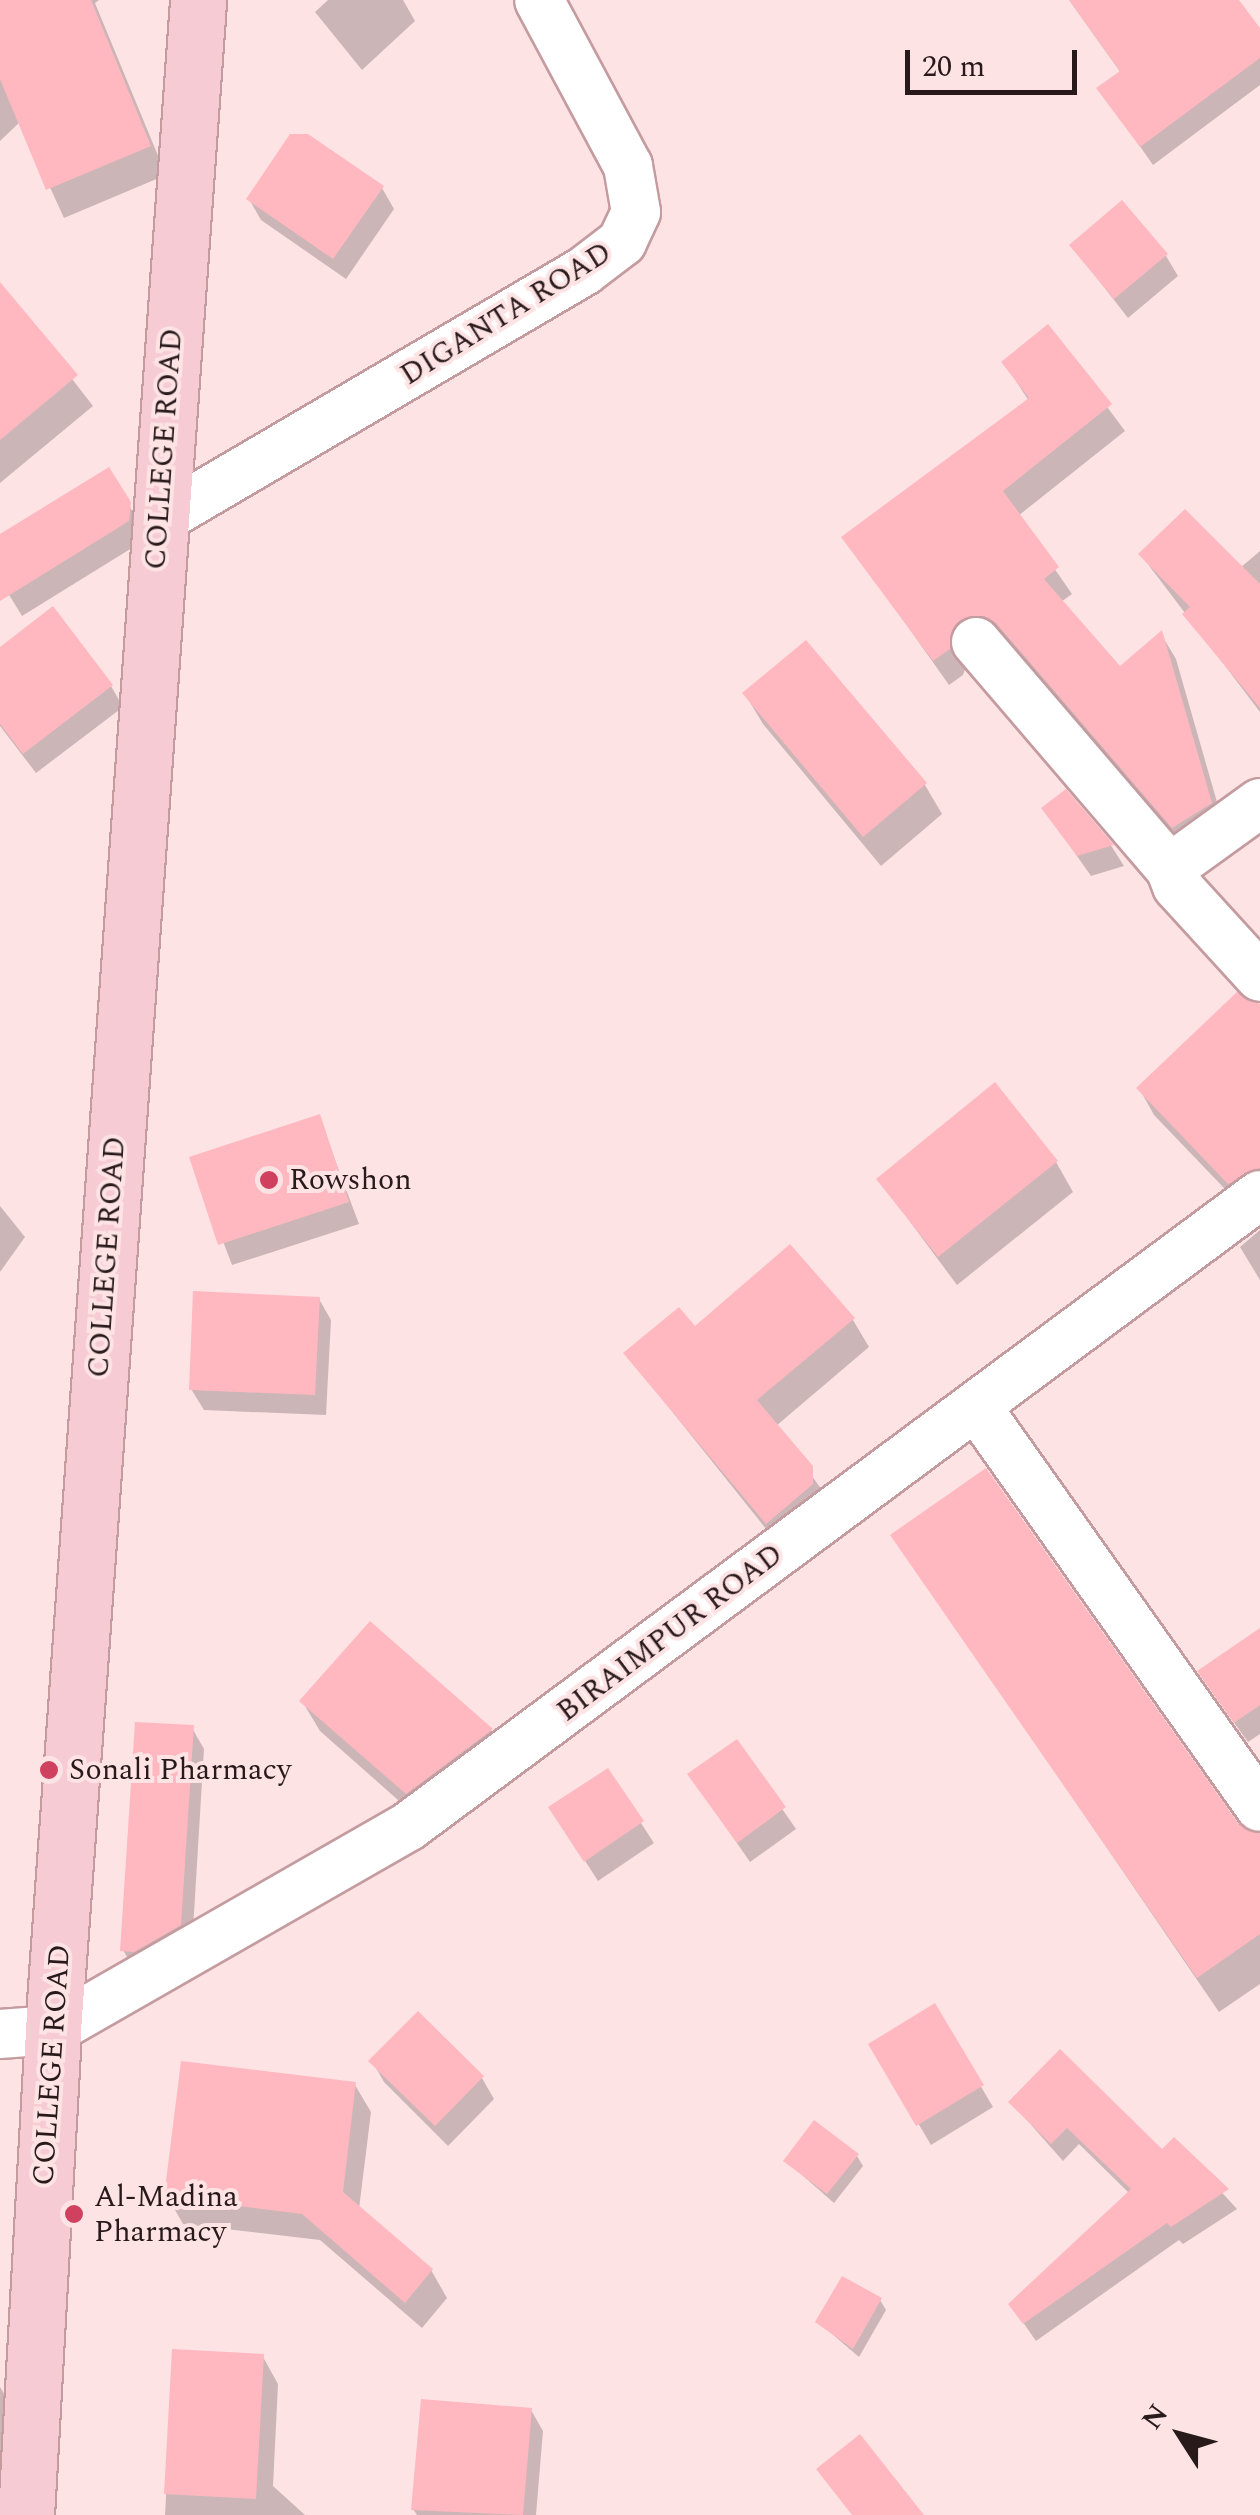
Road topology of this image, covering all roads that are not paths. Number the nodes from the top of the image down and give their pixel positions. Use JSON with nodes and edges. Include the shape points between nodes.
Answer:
{"nodes":[{"id":1,"x":198,"y":0,"type":"edge"},
{"id":2,"x":539,"y":0,"type":"edge"},
{"id":3,"x":158,"y":521,"type":"junction"},
{"id":4,"x":976,"y":642,"type":"dead end"},
{"id":5,"x":1260,"y":803,"type":"edge"},
{"id":6,"x":1170,"y":868,"type":"junction"},
{"id":7,"x":1260,"y":976,"type":"edge"},
{"id":8,"x":1260,"y":1195,"type":"edge"},
{"id":9,"x":976,"y":1406,"type":"junction"},
{"id":10,"x":1260,"y":1807,"type":"edge"},
{"id":11,"x":54,"y":2030,"type":"junction"},
{"id":12,"x":0,"y":2034,"type":"edge"},
{"id":13,"x":26,"y":2515,"type":"edge"}],
"edges":[{"from":1,"to":3,"type":"main road","name":"COLLEGE ROAD"},
{"from":2,"to":3,"type":"street","name":"DIGANTA ROAD","via":[[628,166],[636,212],[622,242],[584,271]]},
{"from":3,"to":11,"type":"main road","name":"COLLEGE ROAD"},
{"from":4,"to":6,"type":"street"},
{"from":5,"to":6,"type":"street"},
{"from":6,"to":7,"type":"street","via":[[1177,886]]},
{"from":8,"to":9,"type":"street","name":"BIRAIMPUR ROAD"},
{"from":9,"to":10,"type":"street"},
{"from":9,"to":11,"type":"street","name":"BIRAIMPUR ROAD","via":[[409,1826]]},
{"from":11,"to":12,"type":"street"},
{"from":11,"to":13,"type":"main road","name":"COLLEGE ROAD"}]}
